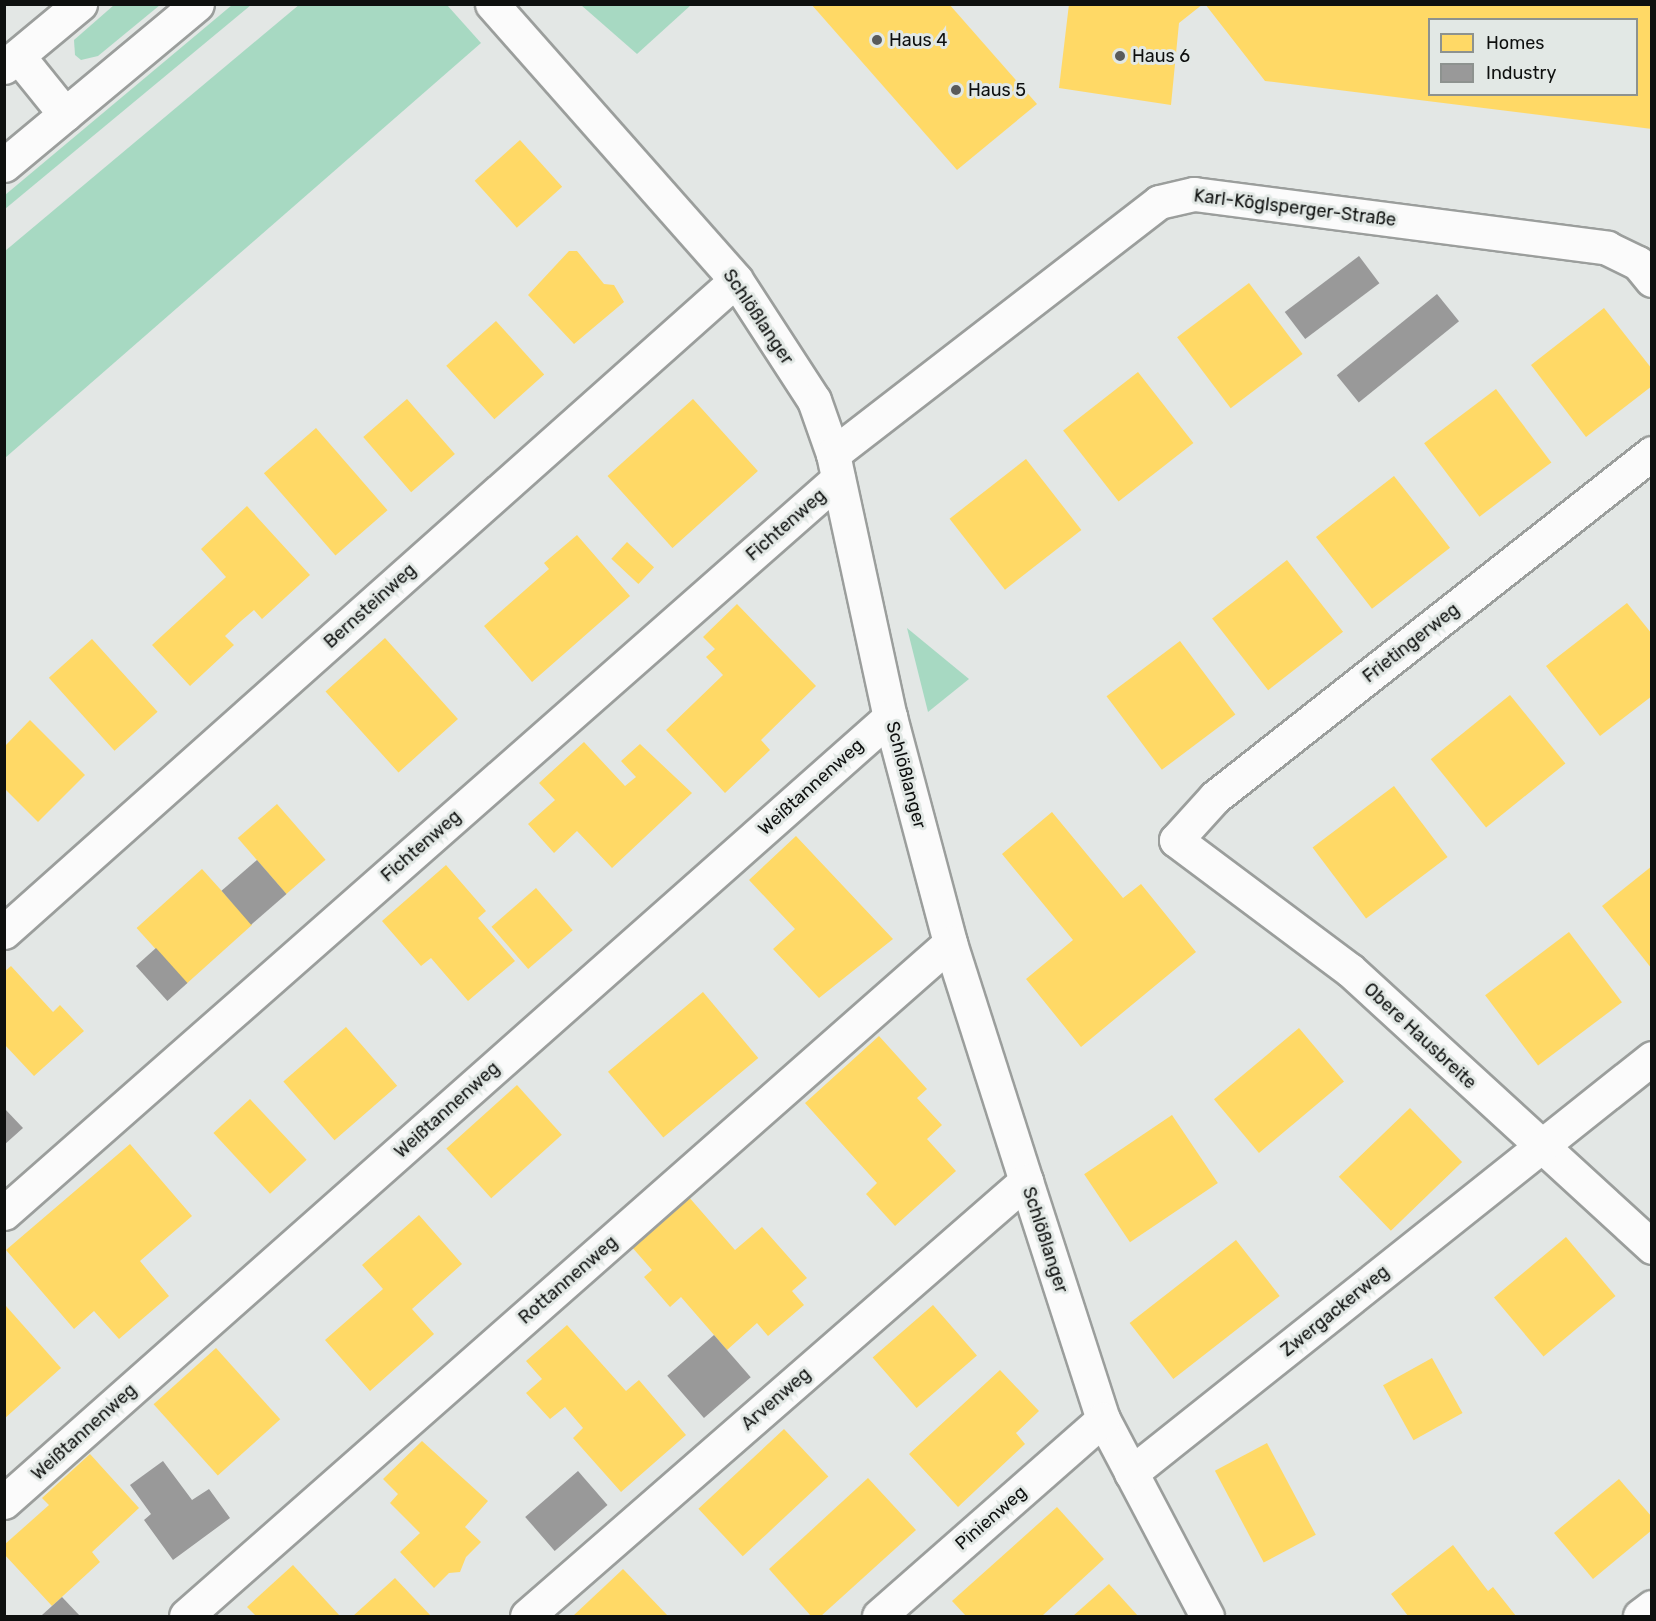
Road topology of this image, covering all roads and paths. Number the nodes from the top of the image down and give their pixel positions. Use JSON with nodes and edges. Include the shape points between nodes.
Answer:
{"nodes":[{"id":1,"x":80,"y":4,"type":"edge"},
{"id":2,"x":197,"y":4,"type":"edge"},
{"id":3,"x":492,"y":4,"type":"edge"},
{"id":4,"x":11,"y":62,"type":"edge"},
{"id":5,"x":65,"y":114,"type":"junction"},
{"id":6,"x":4,"y":165,"type":"edge"},
{"id":7,"x":736,"y":280,"type":"junction"},
{"id":8,"x":1652,"y":280,"type":"edge"},
{"id":9,"x":1652,"y":453,"type":"edge"},
{"id":10,"x":836,"y":467,"type":"junction"},
{"id":11,"x":890,"y":717,"type":"junction"},
{"id":12,"x":1176,"y":840,"type":"joint"},
{"id":13,"x":4,"y":932,"type":"edge"},
{"id":14,"x":950,"y":943,"type":"junction"},
{"id":15,"x":1652,"y":1058,"type":"edge"},
{"id":16,"x":1539,"y":1148,"type":"junction"},
{"id":17,"x":1026,"y":1181,"type":"junction"},
{"id":18,"x":4,"y":1213,"type":"edge"},
{"id":19,"x":1652,"y":1247,"type":"edge"},
{"id":20,"x":1103,"y":1419,"type":"junction"},
{"id":21,"x":1131,"y":1473,"type":"junction"},
{"id":22,"x":4,"y":1502,"type":"edge"},
{"id":23,"x":1652,"y":1607,"type":"edge"},
{"id":24,"x":186,"y":1617,"type":"edge"},
{"id":25,"x":527,"y":1617,"type":"edge"},
{"id":26,"x":879,"y":1617,"type":"edge"},
{"id":27,"x":1207,"y":1617,"type":"edge"},
{"id":28,"x":1640,"y":1617,"type":"edge"}],
"edges":[{"from":1,"to":4,"type":"street"},
{"from":2,"to":5,"type":"street"},
{"from":3,"to":7,"type":"street","name":"Schlößlanger"},
{"from":4,"to":5,"type":"street"},
{"from":5,"to":6,"type":"street"},
{"from":7,"to":10,"type":"street","name":"Schlößlanger","via":[[814,400]]},
{"from":7,"to":13,"type":"street","name":"Bernsteinweg"},
{"from":8,"to":10,"type":"street","name":"Karl-Köglsperger-Straße","via":[[1638,263],[1607,248],[1194,194],[1159,202]]},
{"from":9,"to":12,"type":"street","name":"Frietingerweg","via":[[1215,797]]},
{"from":10,"to":11,"type":"street","name":"Schlößlanger"},
{"from":10,"to":18,"type":"street","name":"Fichtenweg"},
{"from":11,"to":14,"type":"street","name":"Schlößlanger"},
{"from":11,"to":22,"type":"street","name":"Weißtannenweg"},
{"from":12,"to":16,"type":"street","name":"Obere Hausbreite","via":[[1350,970]]},
{"from":14,"to":17,"type":"street","name":"Schlößlanger"},
{"from":14,"to":24,"type":"street","name":"Rottannenweg"},
{"from":15,"to":16,"type":"street","name":"Zwergackerweg"},
{"from":16,"to":19,"type":"street","name":"Obere Hausbreite"},
{"from":16,"to":21,"type":"street","name":"Zwergackerweg"},
{"from":17,"to":20,"type":"street","name":"Schlößlanger"},
{"from":17,"to":25,"type":"street","name":"Arvenweg"},
{"from":20,"to":21,"type":"street","name":"Schlößlanger"},
{"from":20,"to":26,"type":"street","name":"Pinienweg"},
{"from":21,"to":27,"type":"street","name":"Schlößlanger"},
{"from":23,"to":28,"type":"street"}]}
